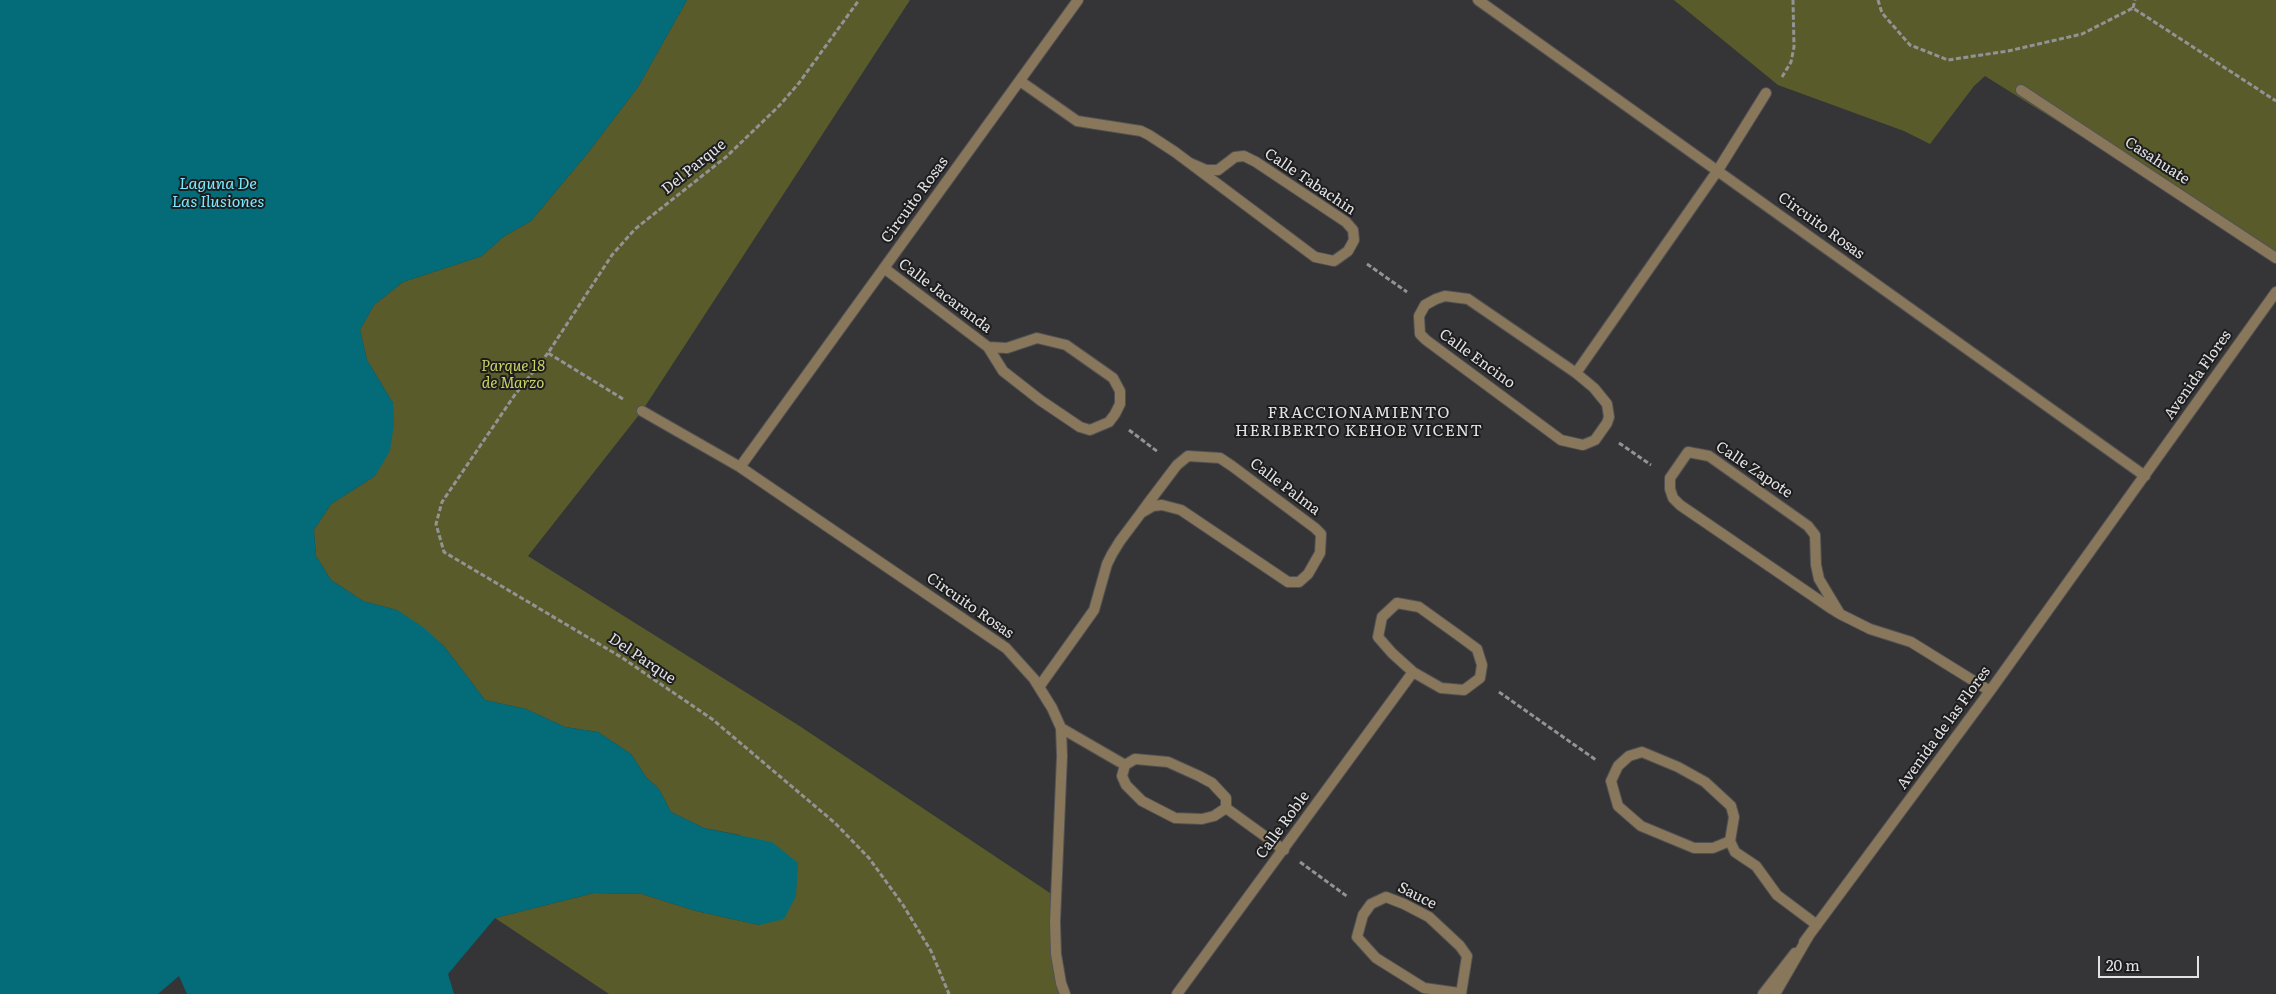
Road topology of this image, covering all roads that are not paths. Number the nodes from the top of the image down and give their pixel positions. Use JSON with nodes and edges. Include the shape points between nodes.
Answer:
{"nodes":[{"id":1,"x":1078,"y":0,"type":"edge"},
{"id":2,"x":1478,"y":0,"type":"edge"},
{"id":3,"x":1020,"y":81,"type":"junction"},
{"id":4,"x":2020,"y":90,"type":"dead end"},
{"id":5,"x":1766,"y":94,"type":"road end"},
{"id":6,"x":1190,"y":163,"type":"junction"},
{"id":7,"x":1718,"y":170,"type":"junction"},
{"id":8,"x":2276,"y":258,"type":"edge"},
{"id":9,"x":884,"y":268,"type":"junction"},
{"id":10,"x":2276,"y":292,"type":"edge"},
{"id":11,"x":988,"y":348,"type":"junction"},
{"id":12,"x":1576,"y":372,"type":"junction"},
{"id":13,"x":642,"y":411,"type":"road end"},
{"id":14,"x":740,"y":467,"type":"junction"},
{"id":15,"x":2145,"y":476,"type":"junction"},
{"id":16,"x":1141,"y":513,"type":"junction"},
{"id":17,"x":1840,"y":614,"type":"junction"},
{"id":18,"x":1413,"y":672,"type":"junction"},
{"id":19,"x":1039,"y":687,"type":"junction"},
{"id":20,"x":1990,"y":691,"type":"junction"},
{"id":21,"x":1061,"y":728,"type":"junction"},
{"id":22,"x":1125,"y":765,"type":"junction"},
{"id":23,"x":1226,"y":808,"type":"junction"},
{"id":24,"x":1730,"y":841,"type":"junction"},
{"id":25,"x":1284,"y":850,"type":"junction"},
{"id":26,"x":1817,"y":925,"type":"junction"},
{"id":27,"x":1808,"y":936,"type":"junction"},
{"id":28,"x":1460,"y":993,"type":"edge"},
{"id":29,"x":1065,"y":994,"type":"edge"},
{"id":30,"x":1177,"y":994,"type":"edge"},
{"id":31,"x":1763,"y":994,"type":"edge"},
{"id":32,"x":1775,"y":994,"type":"edge"}],
"edges":[{"from":1,"to":3,"type":"street","name":"Circuito Rosas"},
{"from":2,"to":7,"type":"street","name":"Circuito Rosas"},
{"from":3,"to":6,"type":"street","name":"Calle Tabachin","via":[[1077,121],[1141,131]]},
{"from":3,"to":9,"type":"street","name":"Circuito Rosas"},
{"from":4,"to":8,"type":"street","name":"Casahuate"},
{"from":5,"to":7,"type":"street"},
{"from":6,"to":6,"type":"street","name":"Calle Tabachin","via":[[1315,257],[1334,262],[1348,251],[1354,240],[1353,230],[1346,222],[1244,156],[1235,157],[1218,170],[1206,170]]},
{"from":7,"to":12,"type":"street"},
{"from":7,"to":15,"type":"street","name":"Circuito Rosas"},
{"from":9,"to":11,"type":"street","name":"Calle Jacaranda"},
{"from":9,"to":14,"type":"street","name":"Circuito Rosas"},
{"from":10,"to":15,"type":"street","name":"Avenida Flores"},
{"from":11,"to":11,"type":"street","name":"Calle Jacaranda","via":[[1003,371],[1080,427],[1090,430],[1109,422],[1120,404],[1120,391],[1113,378],[1066,345],[1037,338],[1008,348]]},
{"from":12,"to":12,"type":"street","name":"Calle Encino","via":[[1468,299],[1445,296],[1425,305],[1419,316],[1420,334],[1426,340],[1561,440],[1583,445],[1595,440],[1609,417],[1607,404]]},
{"from":13,"to":14,"type":"street","name":"Circuito Rosas"},
{"from":14,"to":19,"type":"street","name":"Circuito Rosas","via":[[1006,648]]},
{"from":15,"to":20,"type":"street","name":"Avenida de las Flores"},
{"from":16,"to":16,"type":"street","name":"Calle Palma","via":[[1176,465],[1188,456],[1220,458],[1315,528],[1322,540],[1316,563],[1308,574],[1299,582],[1288,582],[1182,510],[1162,505]]},
{"from":16,"to":19,"type":"street","via":[[1107,564],[1094,610]]},
{"from":17,"to":17,"type":"street","name":"Calle Zapote","via":[[1673,498],[1670,478],[1688,452],[1709,456],[1808,526],[1815,535],[1819,579]]},
{"from":17,"to":20,"type":"street","via":[[1870,629],[1912,642]]},
{"from":18,"to":18,"type":"street","via":[[1378,637],[1382,617],[1398,603],[1419,607],[1477,649],[1482,665],[1480,678],[1464,690],[1441,688]]},
{"from":18,"to":25,"type":"street","name":"Calle Roble"},
{"from":19,"to":21,"type":"street","name":"Circuito Rosas"},
{"from":20,"to":26,"type":"street","name":"Avenida de las Flores"},
{"from":21,"to":22,"type":"street"},
{"from":21,"to":29,"type":"street","name":"Circuito Rosas","via":[[1055,922],[1056,954]]},
{"from":22,"to":23,"type":"street","via":[[1135,759],[1168,762],[1183,768],[1212,783],[1226,798]]},
{"from":22,"to":23,"type":"street","via":[[1122,776],[1126,785],[1142,802],[1162,812],[1186,820],[1214,816]]},
{"from":23,"to":25,"type":"street"},
{"from":24,"to":24,"type":"street","via":[[1734,817],[1731,806],[1705,782],[1642,752],[1629,756],[1618,766],[1611,781],[1618,806],[1641,826],[1694,848],[1713,848]]},
{"from":24,"to":26,"type":"street","via":[[1735,852],[1756,866],[1776,895]]},
{"from":25,"to":30,"type":"street","name":"Calle Roble"},
{"from":26,"to":27,"type":"street","name":"Avenida de las Flores"},
{"from":27,"to":31,"type":"street","name":"Avenida de las Flores"},
{"from":27,"to":32,"type":"street"},
{"from":28,"to":28,"type":"street","name":"Sauce","via":[[1467,956],[1460,946],[1429,917],[1386,897],[1371,904],[1358,926],[1357,937],[1376,958],[1424,988]]}]}
